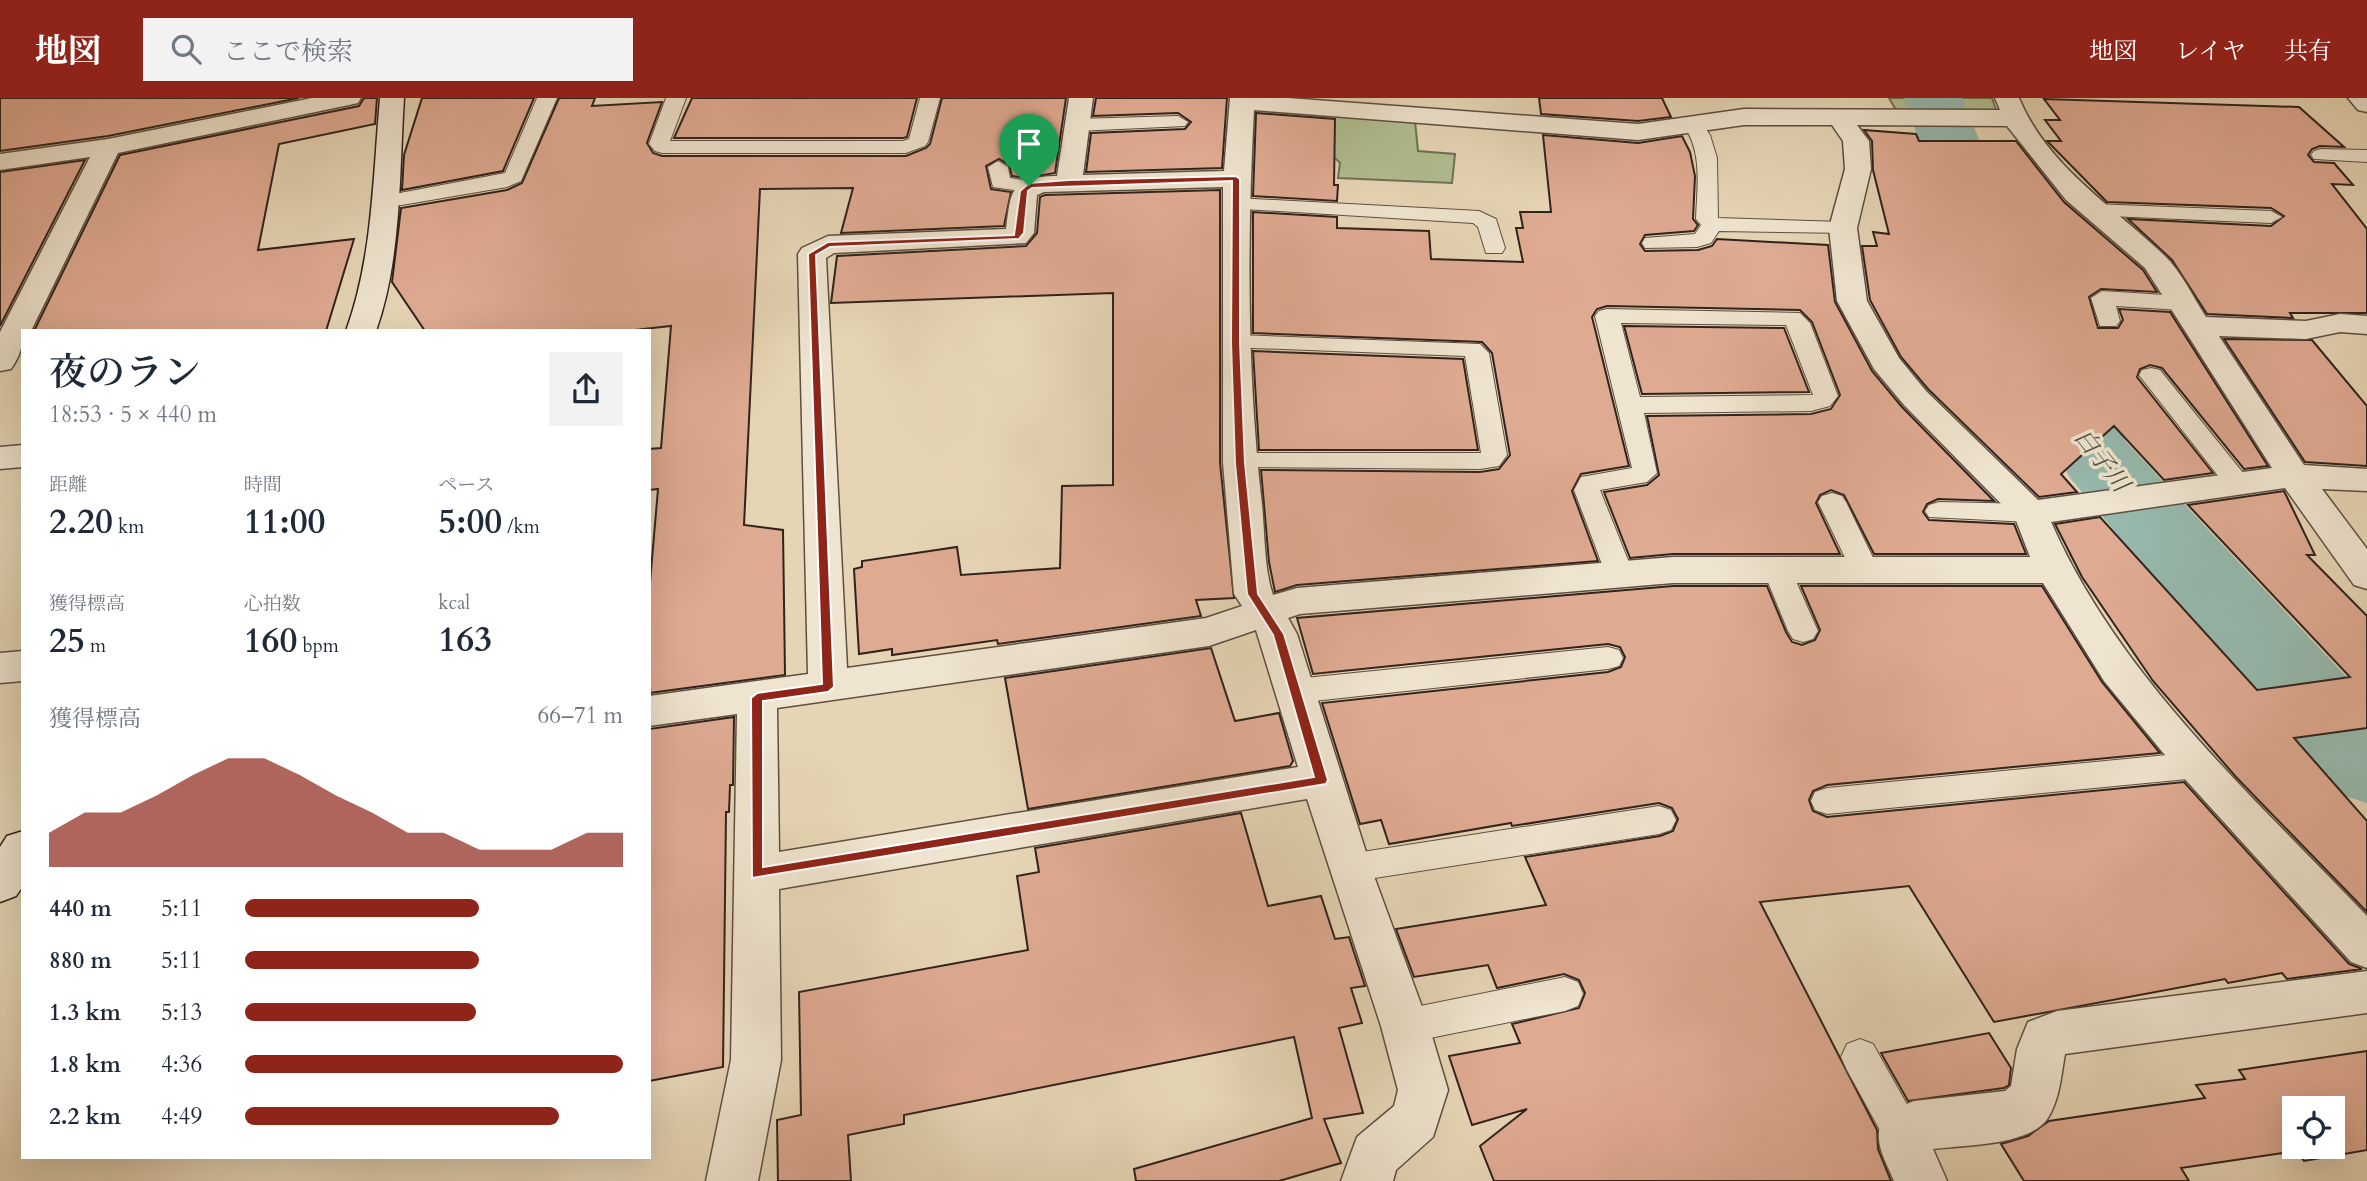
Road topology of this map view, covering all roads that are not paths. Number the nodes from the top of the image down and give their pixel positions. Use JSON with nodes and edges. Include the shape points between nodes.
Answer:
{"nodes":[{"id":1,"x":349,"y":98,"type":"edge"},
{"id":2,"x":392,"y":98,"type":"edge"},
{"id":3,"x":547,"y":98,"type":"edge"},
{"id":4,"x":676,"y":98,"type":"edge"},
{"id":5,"x":930,"y":98,"type":"edge"},
{"id":6,"x":1081,"y":98,"type":"edge"},
{"id":7,"x":2360,"y":98,"type":"edge"},
{"id":8,"x":1242,"y":100,"type":"edge"},
{"id":9,"x":2367,"y":106,"type":"edge"},
{"id":10,"x":1791,"y":107,"type":"edge"},
{"id":11,"x":2011,"y":108,"type":"edge"},
{"id":12,"x":1839,"y":117,"type":"junction"},
{"id":13,"x":1178,"y":122,"type":"dead end"},
{"id":14,"x":1077,"y":125,"type":"junction"},
{"id":15,"x":1694,"y":126,"type":"junction"},
{"id":16,"x":108,"y":146,"type":"junction"},
{"id":17,"x":2321,"y":155,"type":"dead end"},
{"id":18,"x":2367,"y":156,"type":"edge"},
{"id":19,"x":0,"y":162,"type":"edge"},
{"id":20,"x":998,"y":167,"type":"dead end"},
{"id":21,"x":1069,"y":182,"type":"junction"},
{"id":22,"x":1029,"y":186,"type":"junction"},
{"id":23,"x":1235,"y":191,"type":"junction"},
{"id":24,"x":384,"y":202,"type":"junction"},
{"id":25,"x":2094,"y":210,"type":"junction"},
{"id":26,"x":2271,"y":217,"type":"dead end"},
{"id":27,"x":1712,"y":224,"type":"junction"},
{"id":28,"x":1843,"y":228,"type":"junction"},
{"id":29,"x":1653,"y":243,"type":"dead end"},
{"id":30,"x":1494,"y":248,"type":"dead end"},
{"id":31,"x":2189,"y":315,"type":"junction"},
{"id":32,"x":2108,"y":321,"type":"dead end"},
{"id":33,"x":2367,"y":325,"type":"edge"},
{"id":34,"x":362,"y":329,"type":"edge"},
{"id":35,"x":1236,"y":342,"type":"junction"},
{"id":36,"x":0,"y":362,"type":"edge"},
{"id":37,"x":2151,"y":375,"type":"dead end"},
{"id":38,"x":1629,"y":405,"type":"junction"},
{"id":39,"x":21,"y":456,"type":"edge"},
{"id":40,"x":0,"y":458,"type":"edge"},
{"id":41,"x":1240,"y":460,"type":"junction"},
{"id":42,"x":2294,"y":476,"type":"junction"},
{"id":43,"x":2367,"y":480,"type":"edge"},
{"id":44,"x":2239,"y":485,"type":"junction"},
{"id":45,"x":1832,"y":502,"type":"dead end"},
{"id":46,"x":1939,"y":511,"type":"dead end"},
{"id":47,"x":2030,"y":513,"type":"junction"},
{"id":48,"x":1777,"y":570,"type":"junction"},
{"id":49,"x":1864,"y":570,"type":"junction"},
{"id":50,"x":2054,"y":570,"type":"junction"},
{"id":51,"x":1619,"y":575,"type":"junction"},
{"id":52,"x":2367,"y":576,"type":"edge"},
{"id":53,"x":1265,"y":613,"type":"junction"},
{"id":54,"x":1803,"y":631,"type":"dead end"},
{"id":55,"x":1608,"y":659,"type":"dead end"},
{"id":56,"x":21,"y":666,"type":"edge"},
{"id":57,"x":0,"y":668,"type":"edge"},
{"id":58,"x":828,"y":687,"type":"junction"},
{"id":59,"x":1295,"y":691,"type":"junction"},
{"id":60,"x":757,"y":698,"type":"junction"},
{"id":61,"x":651,"y":711,"type":"edge"},
{"id":62,"x":2197,"y":765,"type":"junction"},
{"id":63,"x":1322,"y":780,"type":"junction"},
{"id":64,"x":1827,"y":801,"type":"dead end"},
{"id":65,"x":1659,"y":820,"type":"dead end"},
{"id":66,"x":21,"y":852,"type":"edge"},
{"id":67,"x":1349,"y":868,"type":"junction"},
{"id":68,"x":757,"y":874,"type":"junction"},
{"id":69,"x":0,"y":883,"type":"edge"},
{"id":70,"x":2367,"y":948,"type":"edge"},
{"id":71,"x":2367,"y":992,"type":"edge"},
{"id":72,"x":1565,"y":994,"type":"dead end"},
{"id":73,"x":1405,"y":1026,"type":"junction"},
{"id":74,"x":1860,"y":1057,"type":"dead end"},
{"id":75,"x":1902,"y":1131,"type":"junction"},
{"id":76,"x":732,"y":1181,"type":"edge"},
{"id":77,"x":1367,"y":1181,"type":"edge"},
{"id":78,"x":1921,"y":1181,"type":"edge"}],
"edges":[{"from":1,"to":16,"type":"street"},
{"from":2,"to":24,"type":"street"},
{"from":3,"to":24,"type":"lane","via":[[514,177]]},
{"from":4,"to":5,"type":"lane","via":[[659,144],[662,148],[906,147],[918,142]]},
{"from":6,"to":14,"type":"street"},
{"from":7,"to":9,"type":"street"},
{"from":8,"to":15,"type":"street","via":[[1626,132]]},
{"from":8,"to":23,"type":"street"},
{"from":10,"to":12,"type":"street"},
{"from":10,"to":15,"type":"street"},
{"from":11,"to":12,"type":"street","via":[[1961,116]]},
{"from":11,"to":25,"type":"street","via":[[2076,194]]},
{"from":12,"to":28,"type":"street","via":[[1856,141],[1858,169]]},
{"from":13,"to":14,"type":"lane"},
{"from":14,"to":21,"type":"street"},
{"from":15,"to":27,"type":"lane","via":[[1705,148],[1707,219]]},
{"from":16,"to":19,"type":"street"},
{"from":16,"to":36,"type":"street"},
{"from":17,"to":18,"type":"lane"},
{"from":20,"to":22,"type":"lane","via":[[1000,183]]},
{"from":21,"to":22,"type":"street"},
{"from":21,"to":23,"type":"street"},
{"from":22,"to":58,"type":"street","via":[[1024,191],[1016,237],[828,245],[812,254]]},
{"from":23,"to":30,"type":"lane","via":[[1479,216],[1488,224]]},
{"from":23,"to":35,"type":"street"},
{"from":24,"to":34,"type":"street","via":[[375,291]]},
{"from":25,"to":26,"type":"lane"},
{"from":25,"to":31,"type":"street","via":[[2156,263]]},
{"from":27,"to":28,"type":"lane"},
{"from":27,"to":29,"type":"lane","via":[[1697,240]]},
{"from":28,"to":47,"type":"street","via":[[1852,301],[1885,362]]},
{"from":31,"to":32,"type":"lane","via":[[2102,298]]},
{"from":31,"to":33,"type":"street","via":[[2306,330],[2340,323]]},
{"from":31,"to":42,"type":"street"},
{"from":35,"to":41,"type":"street"},
{"from":35,"to":41,"type":"lane","via":[[1472,349],[1477,354],[1494,455],[1480,461]]},
{"from":37,"to":44,"type":"lane"},
{"from":38,"to":38,"type":"lane","via":[[1811,403],[1826,396],[1798,323],[1792,318],[1607,316]]},
{"from":38,"to":51,"type":"lane","via":[[1644,473],[1637,478],[1597,480],[1587,490]]},
{"from":39,"to":40,"type":"street"},
{"from":41,"to":53,"type":"street","via":[[1253,594]]},
{"from":42,"to":43,"type":"street"},
{"from":42,"to":44,"type":"street"},
{"from":42,"to":52,"type":"street"},
{"from":44,"to":47,"type":"street"},
{"from":45,"to":49,"type":"lane"},
{"from":46,"to":47,"type":"lane"},
{"from":47,"to":50,"type":"street"},
{"from":48,"to":49,"type":"street"},
{"from":48,"to":51,"type":"street"},
{"from":48,"to":54,"type":"lane"},
{"from":49,"to":50,"type":"street"},
{"from":50,"to":62,"type":"street","via":[[2118,671]]},
{"from":51,"to":53,"type":"street","via":[[1297,601]]},
{"from":53,"to":58,"type":"street","via":[[1209,632]]},
{"from":53,"to":59,"type":"street","via":[[1278,634]]},
{"from":55,"to":59,"type":"lane"},
{"from":56,"to":57,"type":"street"},
{"from":58,"to":60,"type":"street"},
{"from":59,"to":63,"type":"street"},
{"from":60,"to":61,"type":"street"},
{"from":60,"to":68,"type":"street"},
{"from":62,"to":64,"type":"lane"},
{"from":62,"to":70,"type":"street"},
{"from":63,"to":67,"type":"street"},
{"from":63,"to":68,"type":"street"},
{"from":65,"to":67,"type":"lane"},
{"from":66,"to":69,"type":"street"},
{"from":67,"to":73,"type":"street"},
{"from":68,"to":76,"type":"street","via":[[756,1060]]},
{"from":71,"to":75,"type":"street","via":[[2057,1033],[2045,1038],[2041,1047],[2032,1102],[2026,1110]]},
{"from":72,"to":73,"type":"lane"},
{"from":73,"to":77,"type":"street","via":[[1423,1090],[1421,1107],[1415,1120],[1375,1155]]},
{"from":74,"to":75,"type":"lane"},
{"from":75,"to":78,"type":"street"}]}
